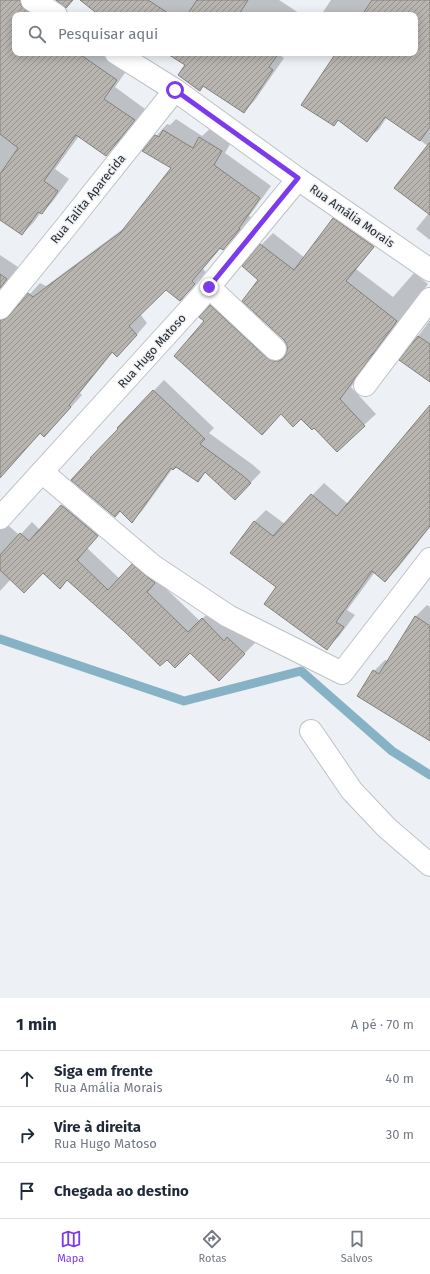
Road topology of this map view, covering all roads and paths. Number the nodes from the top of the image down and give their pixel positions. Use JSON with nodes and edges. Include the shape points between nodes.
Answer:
{"nodes":[{"id":1,"x":32,"y":0,"type":"edge"},
{"id":2,"x":51,"y":12,"type":"edge"},
{"id":3,"x":121,"y":56,"type":"edge"},
{"id":4,"x":175,"y":90,"type":"junction"},
{"id":5,"x":298,"y":178,"type":"junction"},
{"id":6,"x":430,"y":270,"type":"edge"},
{"id":7,"x":209,"y":287,"type":"junction"},
{"id":8,"x":430,"y":299,"type":"edge"},
{"id":9,"x":0,"y":308,"type":"edge"},
{"id":10,"x":275,"y":349,"type":"dead end"},
{"id":11,"x":365,"y":385,"type":"dead end"},
{"id":12,"x":42,"y":472,"type":"junction"},
{"id":13,"x":0,"y":518,"type":"edge"},
{"id":14,"x":428,"y":566,"type":"edge"},
{"id":15,"x":311,"y":731,"type":"dead end"},
{"id":16,"x":430,"y":865,"type":"edge"}],
"edges":[{"from":1,"to":2,"type":"street"},
{"from":3,"to":4,"type":"street","name":"Rua Amália Morais"},
{"from":4,"to":5,"type":"street","name":"Rua Amália Morais"},
{"from":4,"to":9,"type":"street","name":"Rua Talita Aparecida"},
{"from":5,"to":6,"type":"street","name":"Rua Amália Morais"},
{"from":5,"to":7,"type":"street","name":"Rua Hugo Matoso"},
{"from":7,"to":10,"type":"street"},
{"from":7,"to":12,"type":"street","name":"Rua Hugo Matoso"},
{"from":8,"to":11,"type":"street"},
{"from":12,"to":13,"type":"street","name":"Rua Hugo Matoso"},
{"from":12,"to":14,"type":"street","via":[[153,566],[228,616],[342,673]]},
{"from":15,"to":16,"type":"street","via":[[352,791],[387,828]]}]}
